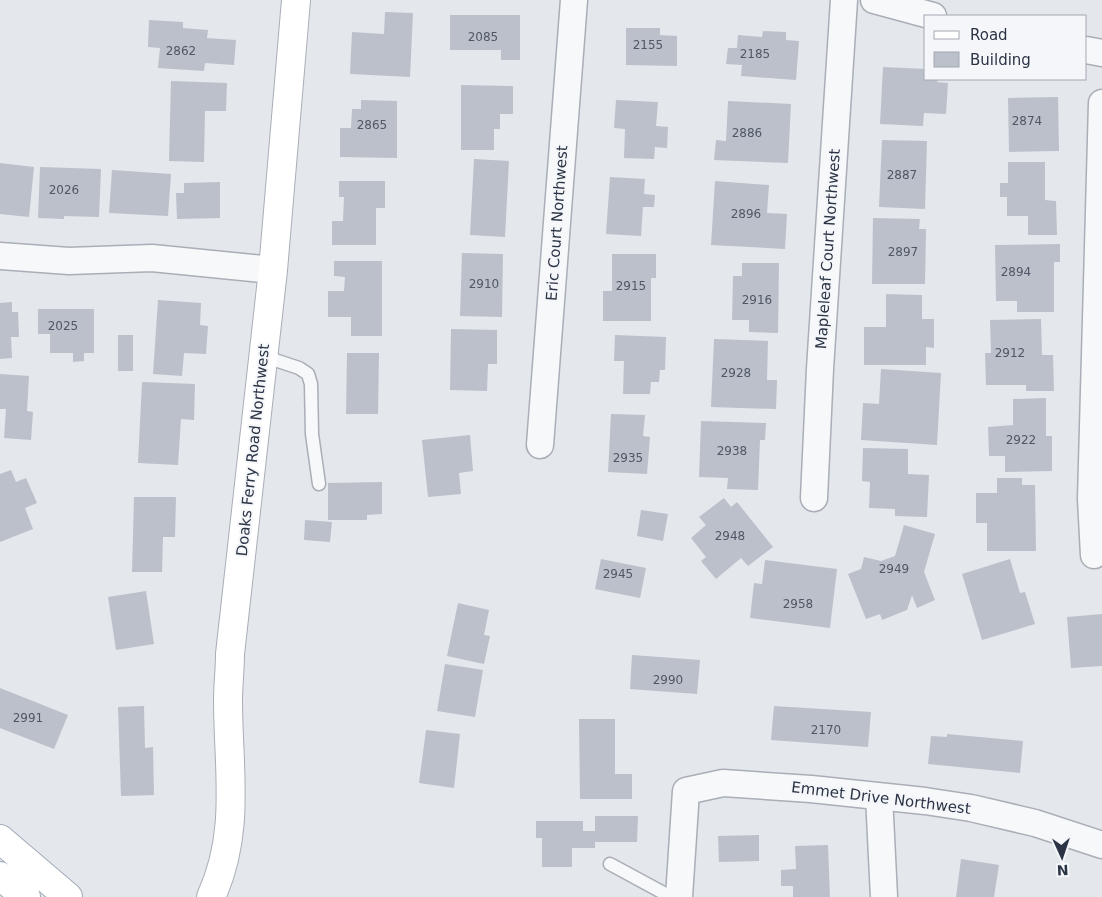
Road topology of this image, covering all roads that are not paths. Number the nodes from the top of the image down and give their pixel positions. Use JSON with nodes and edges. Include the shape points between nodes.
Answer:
{"nodes":[{"id":1,"x":296,"y":0,"type":"edge"},
{"id":2,"x":574,"y":0,"type":"edge"},
{"id":3,"x":844,"y":0,"type":"edge"},
{"id":4,"x":874,"y":0,"type":"edge"},
{"id":5,"x":929,"y":15,"type":"edge"},
{"id":6,"x":1087,"y":50,"type":"edge"},
{"id":7,"x":1102,"y":52,"type":"edge"},
{"id":8,"x":1102,"y":103,"type":"edge"},
{"id":9,"x":0,"y":256,"type":"edge"},
{"id":10,"x":273,"y":270,"type":"junction"},
{"id":11,"x":263,"y":356,"type":"junction"},
{"id":12,"x":540,"y":445,"type":"dead end"},
{"id":13,"x":319,"y":484,"type":"dead end"},
{"id":14,"x":814,"y":498,"type":"dead end"},
{"id":15,"x":1094,"y":555,"type":"dead end"},
{"id":16,"x":879,"y":796,"type":"junction"},
{"id":17,"x":0,"y":840,"type":"edge"},
{"id":18,"x":1102,"y":845,"type":"edge"},
{"id":19,"x":610,"y":864,"type":"dead end"},
{"id":20,"x":0,"y":876,"type":"edge"},
{"id":21,"x":26,"y":897,"type":"edge"},
{"id":22,"x":68,"y":897,"type":"edge"},
{"id":23,"x":211,"y":897,"type":"edge"},
{"id":24,"x":670,"y":897,"type":"edge"},
{"id":25,"x":679,"y":897,"type":"edge"},
{"id":26,"x":884,"y":897,"type":"edge"}],
"edges":[{"from":1,"to":10,"type":"main road","name":"Doaks Ferry Road Northwest"},
{"from":2,"to":12,"type":"street","name":"Eric Court Northwest"},
{"from":3,"to":14,"type":"street","name":"Mapleleaf Court Northwest"},
{"from":4,"to":5,"type":"street"},
{"from":6,"to":7,"type":"street"},
{"from":8,"to":15,"type":"street","via":[[1091,499]]},
{"from":9,"to":10,"type":"street","via":[[69,261],[152,258]]},
{"from":10,"to":11,"type":"main road","name":"Doaks Ferry Road Northwest"},
{"from":11,"to":13,"type":"lane","via":[[308,374],[312,384],[312,434]]},
{"from":11,"to":23,"type":"main road","name":"Doaks Ferry Road Northwest","via":[[230,654],[230,834],[223,866]]},
{"from":16,"to":18,"type":"street","name":"Emmet Drive Northwest","via":[[971,808],[1035,823]]},
{"from":16,"to":25,"type":"street","name":"Emmet Drive Northwest","via":[[723,783],[686,791]]},
{"from":16,"to":26,"type":"street"},
{"from":17,"to":22,"type":"main road"},
{"from":19,"to":24,"type":"lane"},
{"from":20,"to":21,"type":"main road"}]}
